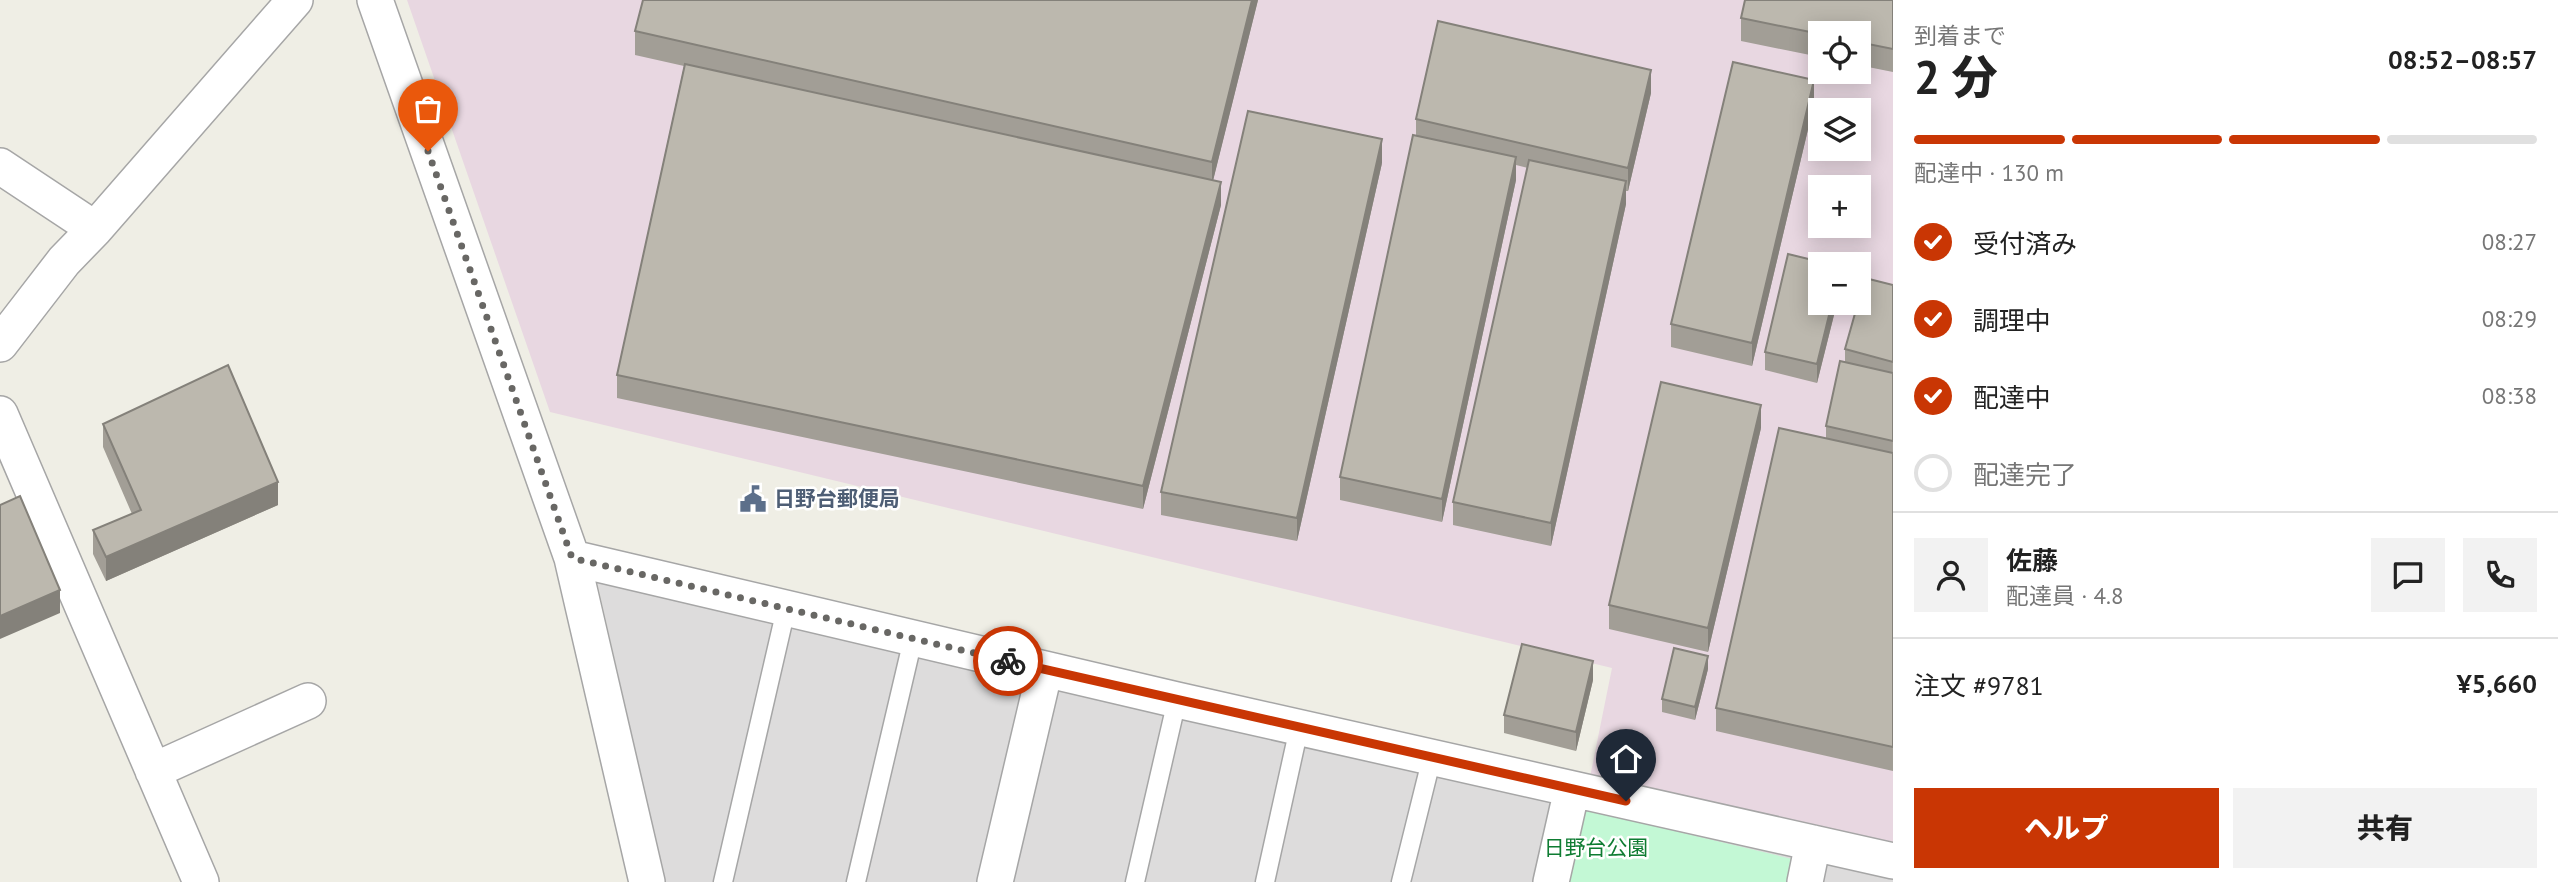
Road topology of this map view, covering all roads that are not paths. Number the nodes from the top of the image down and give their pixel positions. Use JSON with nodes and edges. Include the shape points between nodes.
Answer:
{"nodes":[{"id":1,"x":295,"y":0,"type":"edge"},
{"id":2,"x":375,"y":0,"type":"edge"},
{"id":3,"x":0,"y":166,"type":"edge"},
{"id":4,"x":95,"y":229,"type":"junction"},
{"id":5,"x":0,"y":344,"type":"edge"},
{"id":6,"x":0,"y":414,"type":"edge"},
{"id":7,"x":572,"y":558,"type":"junction"},
{"id":8,"x":786,"y":609,"type":"junction"},
{"id":9,"x":913,"y":639,"type":"junction"},
{"id":10,"x":1045,"y":669,"type":"junction"},
{"id":11,"x":1177,"y":700,"type":"junction"},
{"id":12,"x":308,"y":701,"type":"dead end"},
{"id":13,"x":1299,"y":728,"type":"junction"},
{"id":14,"x":1432,"y":757,"type":"junction"},
{"id":15,"x":153,"y":771,"type":"junction"},
{"id":16,"x":1573,"y":789,"type":"junction"},
{"id":17,"x":1813,"y":843,"type":"junction"},
{"id":18,"x":1893,"y":861,"type":"edge"},
{"id":19,"x":201,"y":882,"type":"edge"},
{"id":20,"x":647,"y":882,"type":"edge"},
{"id":21,"x":723,"y":882,"type":"edge"},
{"id":22,"x":856,"y":882,"type":"edge"},
{"id":23,"x":995,"y":882,"type":"edge"},
{"id":24,"x":1135,"y":882,"type":"edge"},
{"id":25,"x":1265,"y":882,"type":"edge"},
{"id":26,"x":1401,"y":882,"type":"edge"},
{"id":27,"x":1551,"y":882,"type":"edge"},
{"id":28,"x":1805,"y":882,"type":"edge"}],
"edges":[{"from":1,"to":4,"type":"street"},
{"from":2,"to":7,"type":"street"},
{"from":3,"to":4,"type":"street"},
{"from":4,"to":5,"type":"street","via":[[64,261]]},
{"from":6,"to":15,"type":"street"},
{"from":7,"to":8,"type":"street"},
{"from":7,"to":20,"type":"street"},
{"from":8,"to":9,"type":"street"},
{"from":8,"to":21,"type":"lane"},
{"from":9,"to":10,"type":"street"},
{"from":9,"to":22,"type":"lane"},
{"from":10,"to":11,"type":"street"},
{"from":10,"to":23,"type":"street"},
{"from":11,"to":13,"type":"street"},
{"from":11,"to":24,"type":"lane"},
{"from":12,"to":15,"type":"street"},
{"from":13,"to":14,"type":"street"},
{"from":13,"to":25,"type":"lane"},
{"from":14,"to":16,"type":"street"},
{"from":14,"to":26,"type":"lane"},
{"from":15,"to":19,"type":"street"},
{"from":16,"to":17,"type":"street"},
{"from":16,"to":27,"type":"street"},
{"from":17,"to":18,"type":"street"},
{"from":17,"to":28,"type":"street"}]}
